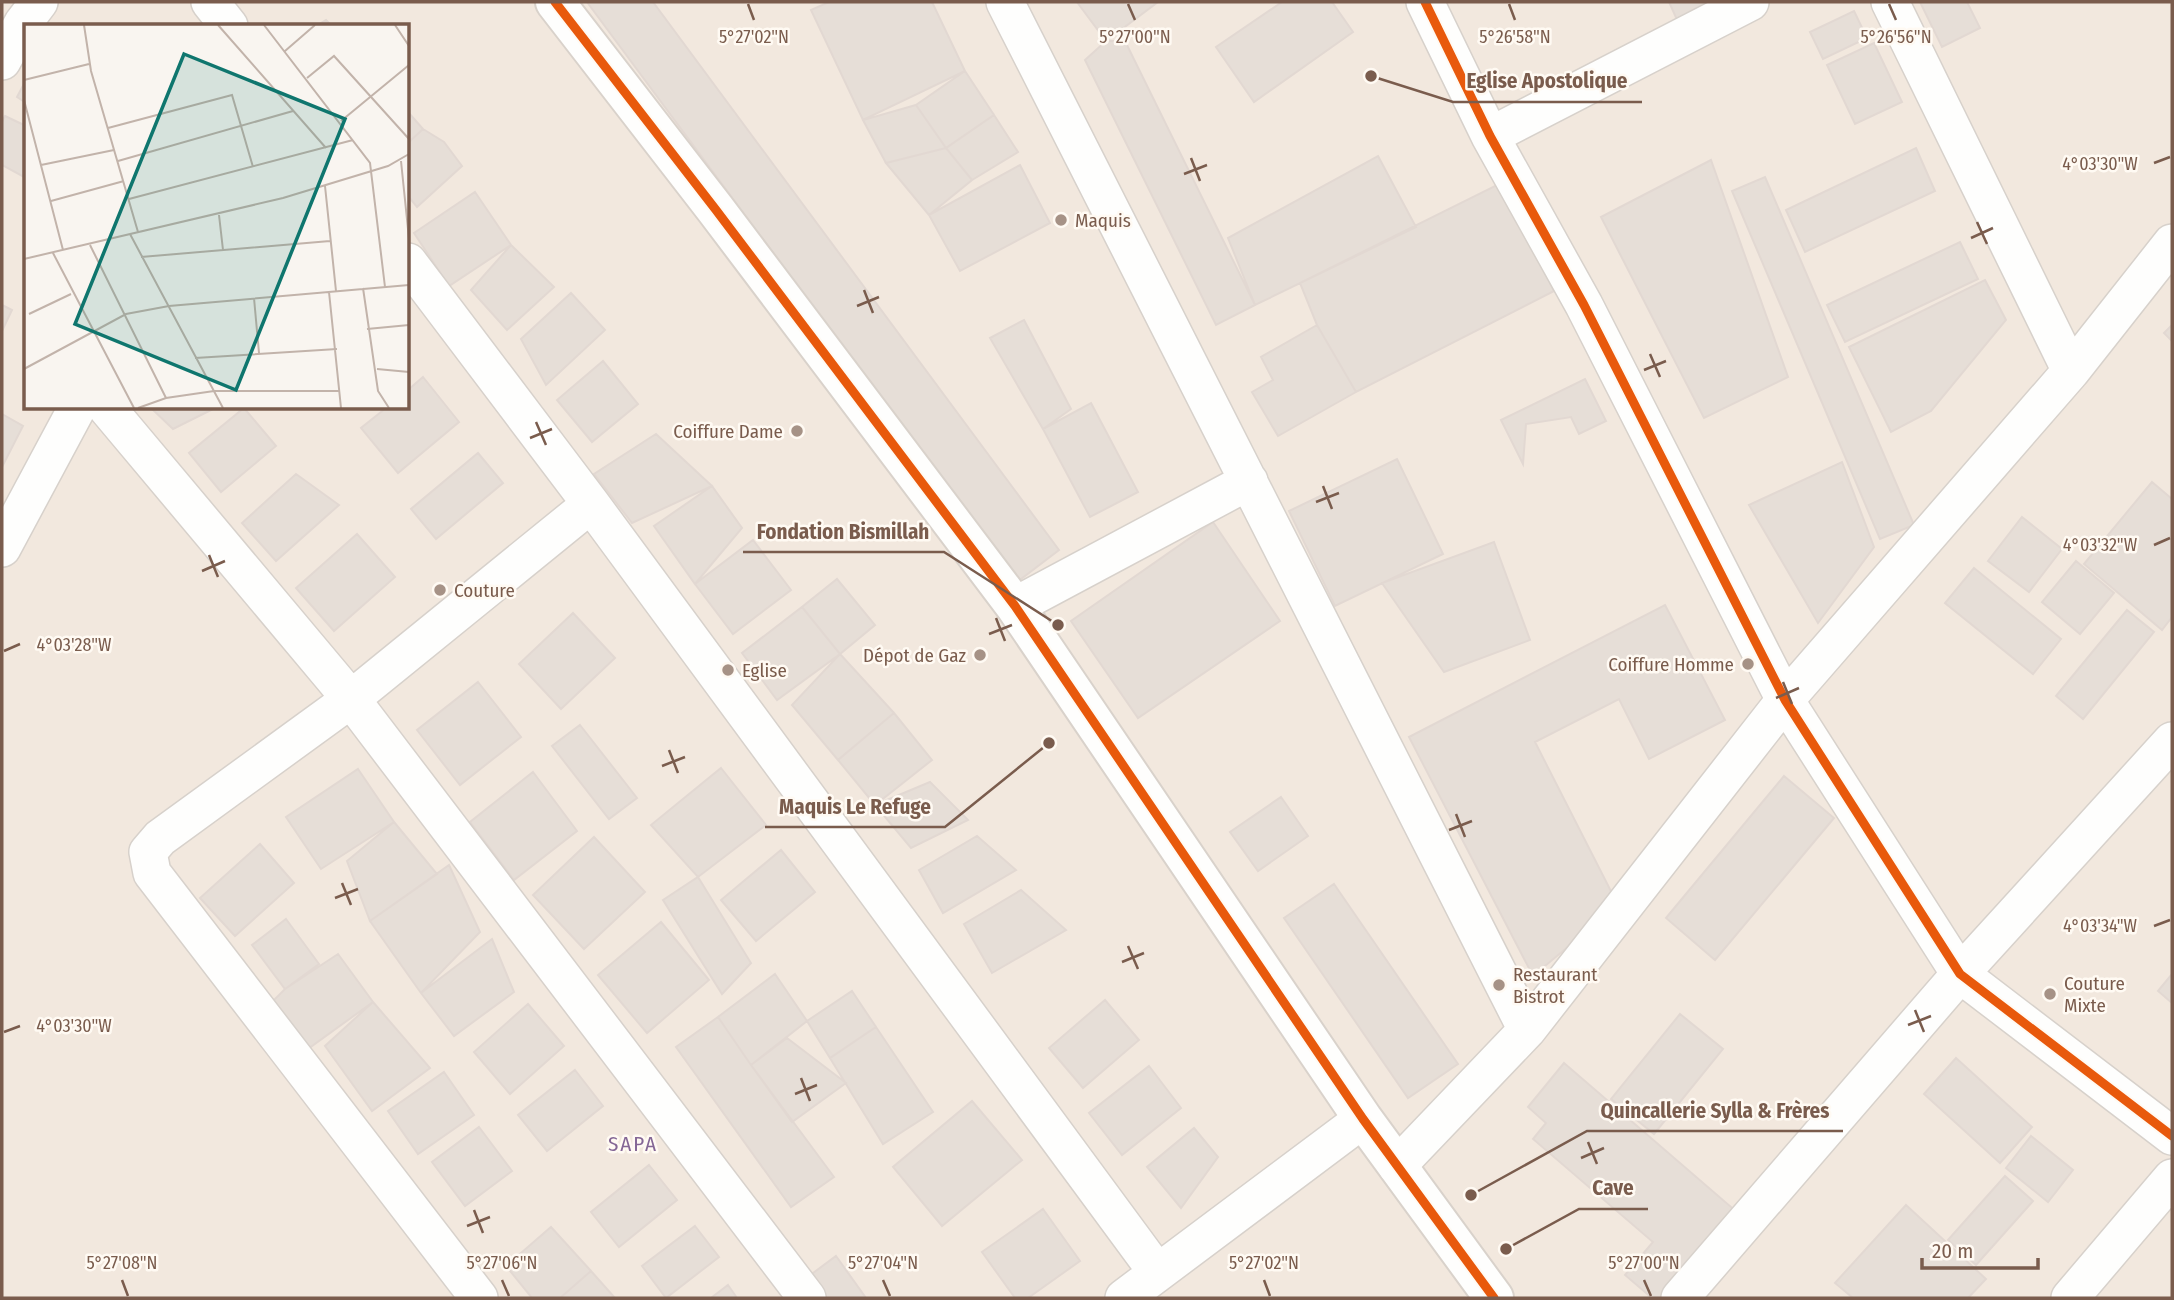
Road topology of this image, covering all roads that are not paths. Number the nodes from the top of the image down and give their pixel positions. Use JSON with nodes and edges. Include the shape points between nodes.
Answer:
{"nodes":[{"id":1,"x":210,"y":2,"type":"edge"},
{"id":2,"x":555,"y":2,"type":"edge"},
{"id":3,"x":1005,"y":2,"type":"edge"},
{"id":4,"x":1425,"y":2,"type":"edge"},
{"id":5,"x":1749,"y":2,"type":"edge"},
{"id":6,"x":1890,"y":2,"type":"edge"},
{"id":7,"x":21,"y":12,"type":"edge"},
{"id":8,"x":227,"y":24,"type":"edge"},
{"id":9,"x":2,"y":61,"type":"edge"},
{"id":10,"x":1490,"y":136,"type":"junction"},
{"id":11,"x":2172,"y":243,"type":"edge"},
{"id":12,"x":410,"y":265,"type":"edge"},
{"id":13,"x":2071,"y":371,"type":"junction"},
{"id":14,"x":76,"y":410,"type":"edge"},
{"id":15,"x":109,"y":410,"type":"edge"},
{"id":16,"x":1249,"y":481,"type":"junction"},
{"id":17,"x":591,"y":504,"type":"junction"},
{"id":18,"x":2,"y":548,"type":"edge"},
{"id":19,"x":1016,"y":606,"type":"junction"},
{"id":20,"x":351,"y":699,"type":"junction"},
{"id":21,"x":1785,"y":700,"type":"junction"},
{"id":22,"x":2172,"y":741,"type":"edge"},
{"id":23,"x":1960,"y":974,"type":"junction"},
{"id":24,"x":1527,"y":1030,"type":"junction"},
{"id":25,"x":1363,"y":1119,"type":"junction"},
{"id":26,"x":2172,"y":1136,"type":"edge"},
{"id":27,"x":1397,"y":1166,"type":"junction"},
{"id":28,"x":2172,"y":1178,"type":"edge"},
{"id":29,"x":1157,"y":1272,"type":"junction"},
{"id":30,"x":479,"y":1298,"type":"edge"},
{"id":31,"x":807,"y":1298,"type":"edge"},
{"id":32,"x":1124,"y":1298,"type":"edge"},
{"id":33,"x":1494,"y":1298,"type":"edge"},
{"id":34,"x":1680,"y":1298,"type":"edge"},
{"id":35,"x":2070,"y":1298,"type":"edge"}],
"edges":[{"from":1,"to":8,"type":"street"},
{"from":2,"to":19,"type":"street"},
{"from":3,"to":16,"type":"street"},
{"from":4,"to":10,"type":"street"},
{"from":5,"to":10,"type":"street"},
{"from":6,"to":13,"type":"street"},
{"from":7,"to":9,"type":"street"},
{"from":10,"to":21,"type":"street","via":[[1584,305]]},
{"from":11,"to":13,"type":"street"},
{"from":12,"to":17,"type":"street"},
{"from":13,"to":21,"type":"street"},
{"from":14,"to":18,"type":"street"},
{"from":15,"to":20,"type":"street"},
{"from":16,"to":19,"type":"street"},
{"from":16,"to":24,"type":"street"},
{"from":17,"to":20,"type":"street"},
{"from":17,"to":29,"type":"street"},
{"from":19,"to":25,"type":"street"},
{"from":20,"to":30,"type":"street","via":[[160,838],[148,852],[152,873]]},
{"from":20,"to":31,"type":"street"},
{"from":21,"to":23,"type":"street"},
{"from":21,"to":24,"type":"street"},
{"from":22,"to":23,"type":"street"},
{"from":23,"to":26,"type":"street"},
{"from":23,"to":34,"type":"street"},
{"from":24,"to":27,"type":"street"},
{"from":25,"to":27,"type":"street"},
{"from":25,"to":29,"type":"street"},
{"from":27,"to":33,"type":"street"},
{"from":28,"to":35,"type":"street"},
{"from":29,"to":32,"type":"street"}]}
